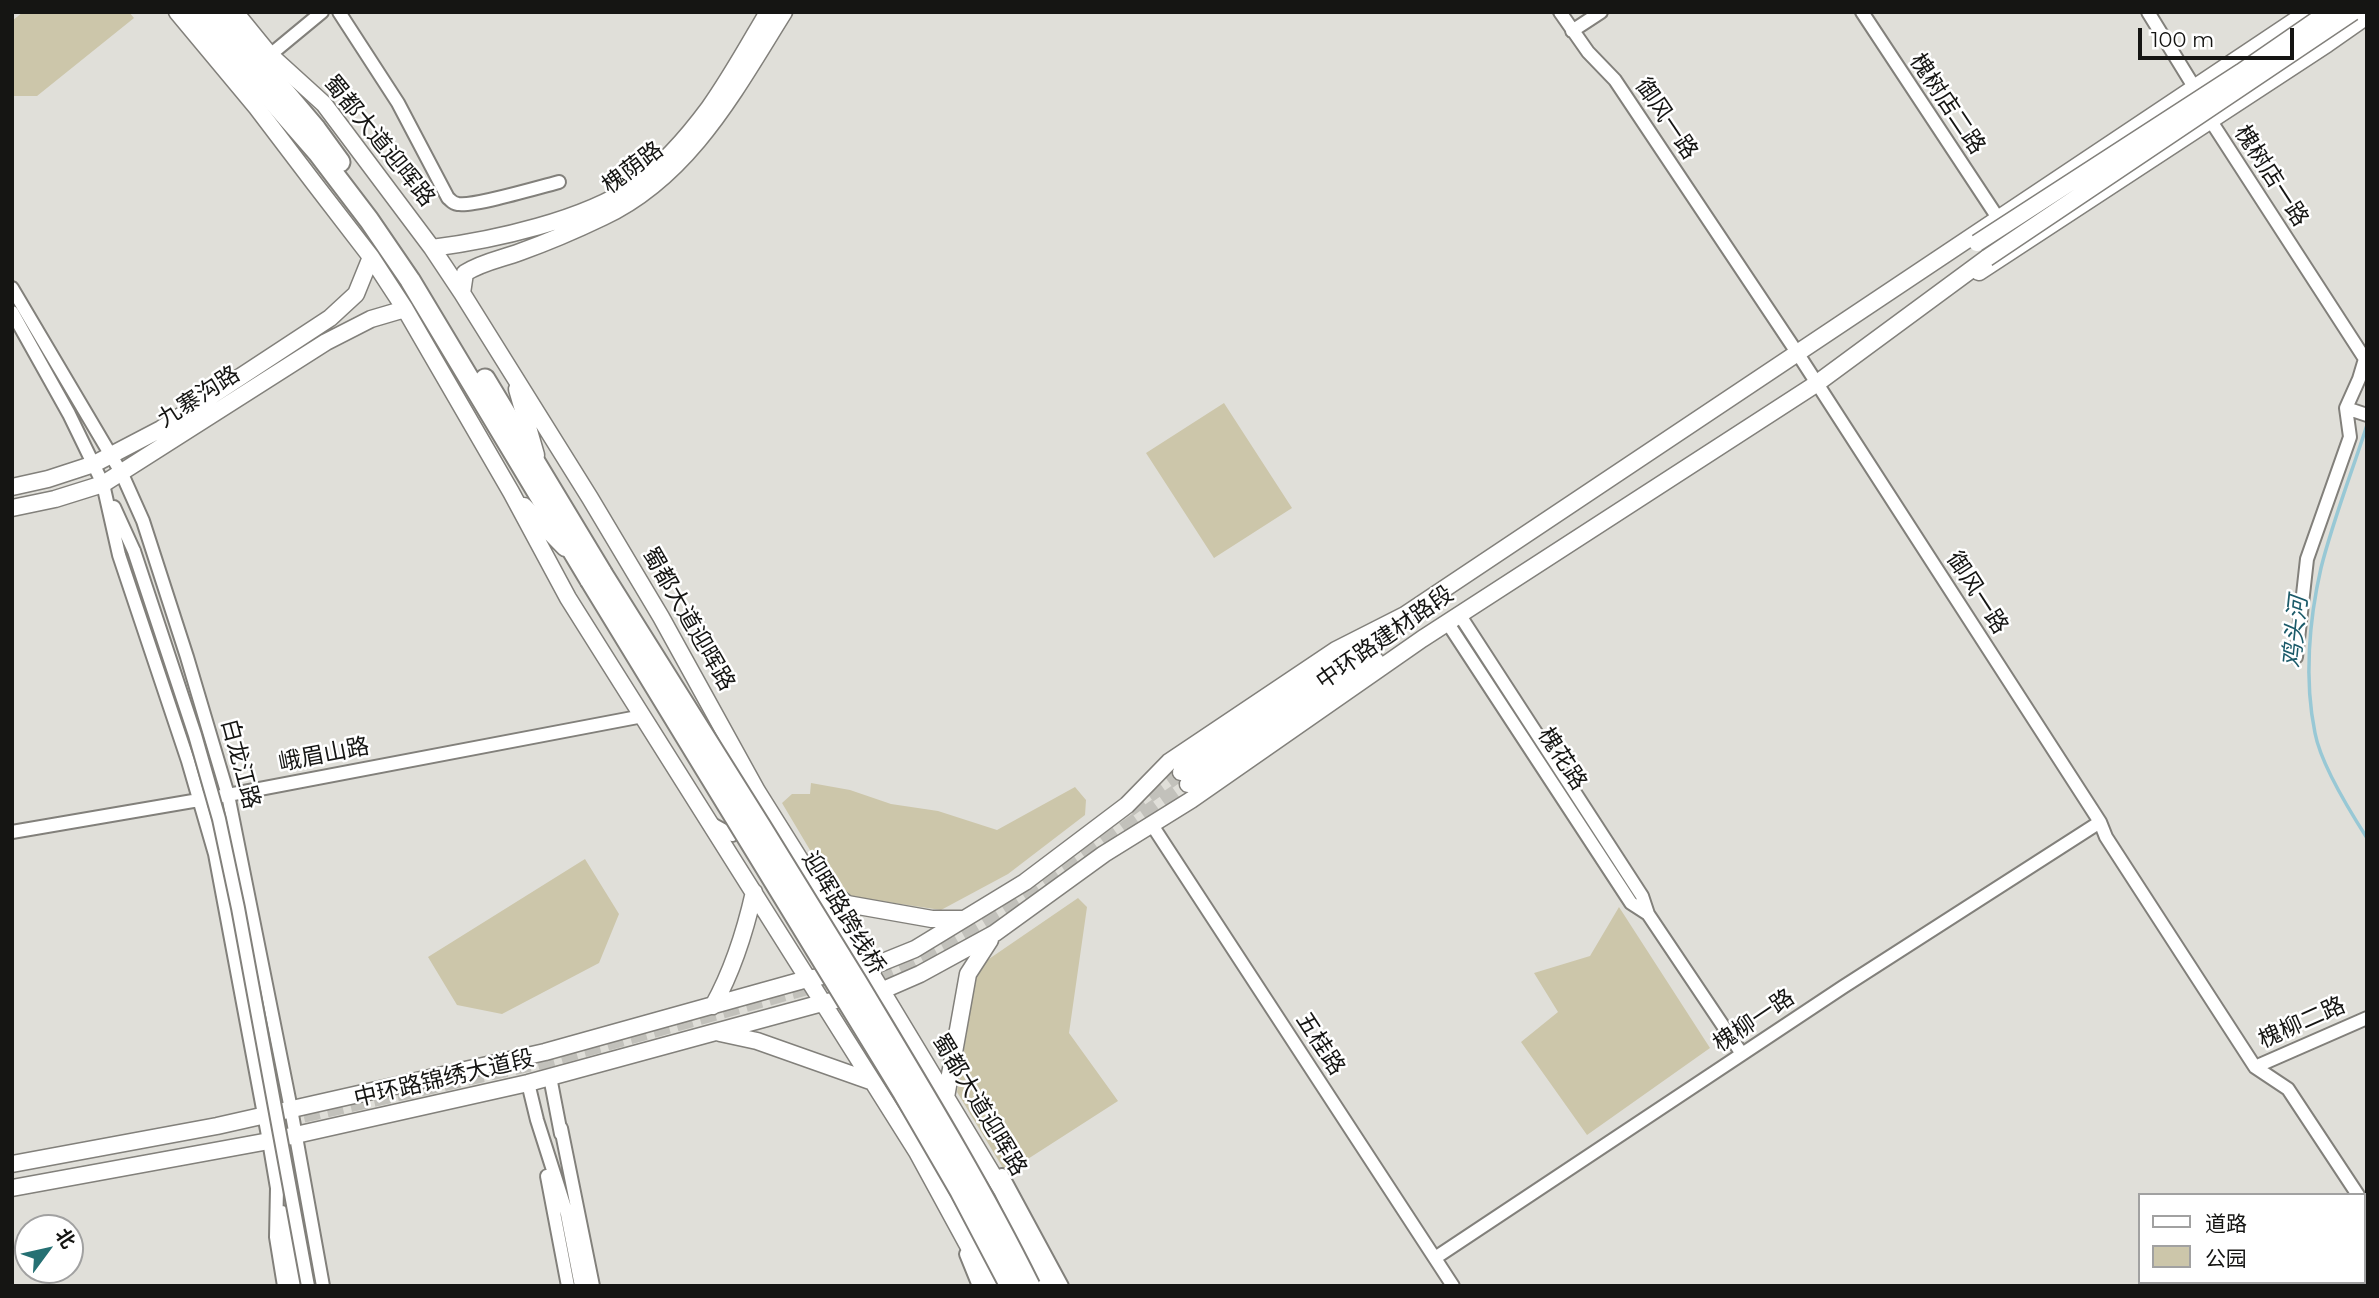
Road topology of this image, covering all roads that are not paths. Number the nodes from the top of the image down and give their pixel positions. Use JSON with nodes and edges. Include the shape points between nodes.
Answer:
{"nodes":[{"id":1,"x":177,"y":12,"type":"edge"},
{"id":2,"x":195,"y":12,"type":"edge"},
{"id":3,"x":217,"y":12,"type":"edge"},
{"id":4,"x":235,"y":12,"type":"edge"},
{"id":5,"x":322,"y":12,"type":"edge"},
{"id":6,"x":339,"y":12,"type":"edge"},
{"id":7,"x":768,"y":12,"type":"edge"},
{"id":8,"x":784,"y":12,"type":"edge"},
{"id":9,"x":1560,"y":12,"type":"edge"},
{"id":10,"x":1601,"y":12,"type":"edge"},
{"id":11,"x":1861,"y":12,"type":"edge"},
{"id":12,"x":2148,"y":12,"type":"edge"},
{"id":13,"x":2308,"y":12,"type":"edge"},
{"id":14,"x":2328,"y":12,"type":"edge"},
{"id":15,"x":2353,"y":12,"type":"edge"},
{"id":16,"x":2367,"y":16,"type":"edge"},
{"id":17,"x":1572,"y":31,"type":"junction"},
{"id":18,"x":270,"y":55,"type":"junction"},
{"id":19,"x":2196,"y":88,"type":"junction"},
{"id":20,"x":2210,"y":121,"type":"junction"},
{"id":21,"x":559,"y":182,"type":"dead end"},
{"id":22,"x":1998,"y":218,"type":"junction"},
{"id":23,"x":432,"y":248,"type":"junction"},
{"id":24,"x":371,"y":257,"type":"junction"},
{"id":25,"x":12,"y":288,"type":"edge"},
{"id":26,"x":1889,"y":291,"type":"junction"},
{"id":27,"x":462,"y":293,"type":"junction"},
{"id":28,"x":405,"y":309,"type":"junction"},
{"id":29,"x":12,"y":312,"type":"edge"},
{"id":30,"x":1912,"y":314,"type":"junction"},
{"id":31,"x":1798,"y":355,"type":"junction"},
{"id":32,"x":511,"y":371,"type":"junction"},
{"id":33,"x":1816,"y":384,"type":"junction"},
{"id":34,"x":2346,"y":408,"type":"junction"},
{"id":35,"x":2363,"y":414,"type":"edge"},
{"id":36,"x":112,"y":455,"type":"junction"},
{"id":37,"x":94,"y":464,"type":"junction"},
{"id":38,"x":540,"y":468,"type":"junction"},
{"id":39,"x":122,"y":474,"type":"junction"},
{"id":40,"x":103,"y":484,"type":"junction"},
{"id":41,"x":12,"y":487,"type":"edge"},
{"id":42,"x":511,"y":492,"type":"junction"},
{"id":43,"x":12,"y":508,"type":"edge"},
{"id":44,"x":592,"y":573,"type":"junction"},
{"id":45,"x":1405,"y":615,"type":"junction"},
{"id":46,"x":1453,"y":618,"type":"junction"},
{"id":47,"x":1422,"y":639,"type":"junction"},
{"id":48,"x":2296,"y":657,"type":"dead end"},
{"id":49,"x":643,"y":716,"type":"junction"},
{"id":50,"x":757,"y":791,"type":"junction"},
{"id":51,"x":228,"y":794,"type":"junction"},
{"id":52,"x":199,"y":799,"type":"junction"},
{"id":53,"x":709,"y":822,"type":"junction"},
{"id":54,"x":2100,"y":822,"type":"junction"},
{"id":55,"x":1152,"y":825,"type":"junction"},
{"id":56,"x":12,"y":832,"type":"edge"},
{"id":57,"x":810,"y":875,"type":"junction"},
{"id":58,"x":754,"y":892,"type":"junction"},
{"id":59,"x":966,"y":919,"type":"junction"},
{"id":60,"x":995,"y":933,"type":"junction"},
{"id":61,"x":867,"y":968,"type":"junction"},
{"id":62,"x":807,"y":979,"type":"junction"},
{"id":63,"x":881,"y":991,"type":"junction"},
{"id":64,"x":822,"y":1003,"type":"junction"},
{"id":65,"x":713,"y":1006,"type":"junction"},
{"id":66,"x":2367,"y":1018,"type":"edge"},
{"id":67,"x":717,"y":1033,"type":"junction"},
{"id":68,"x":1742,"y":1054,"type":"junction"},
{"id":69,"x":2255,"y":1067,"type":"junction"},
{"id":70,"x":550,"y":1077,"type":"junction"},
{"id":71,"x":873,"y":1082,"type":"junction"},
{"id":72,"x":528,"y":1083,"type":"junction"},
{"id":73,"x":946,"y":1097,"type":"junction"},
{"id":74,"x":291,"y":1109,"type":"junction"},
{"id":75,"x":264,"y":1115,"type":"junction"},
{"id":76,"x":537,"y":1121,"type":"junction"},
{"id":77,"x":963,"y":1125,"type":"junction"},
{"id":78,"x":561,"y":1128,"type":"junction"},
{"id":79,"x":296,"y":1135,"type":"junction"},
{"id":80,"x":269,"y":1141,"type":"junction"},
{"id":81,"x":917,"y":1152,"type":"junction"},
{"id":82,"x":12,"y":1164,"type":"edge"},
{"id":83,"x":12,"y":1188,"type":"edge"},
{"id":84,"x":276,"y":1188,"type":"junction"},
{"id":85,"x":2357,"y":1193,"type":"edge"},
{"id":86,"x":567,"y":1214,"type":"junction"},
{"id":87,"x":952,"y":1214,"type":"junction"},
{"id":88,"x":1435,"y":1258,"type":"junction"},
{"id":89,"x":284,"y":1286,"type":"edge"},
{"id":90,"x":296,"y":1286,"type":"edge"},
{"id":91,"x":308,"y":1286,"type":"edge"},
{"id":92,"x":323,"y":1286,"type":"edge"},
{"id":93,"x":568,"y":1286,"type":"edge"},
{"id":94,"x":581,"y":1286,"type":"edge"},
{"id":95,"x":593,"y":1286,"type":"edge"},
{"id":96,"x":979,"y":1286,"type":"edge"},
{"id":97,"x":990,"y":1286,"type":"edge"},
{"id":98,"x":1010,"y":1286,"type":"edge"},
{"id":99,"x":1030,"y":1286,"type":"edge"},
{"id":100,"x":1049,"y":1286,"type":"edge"},
{"id":101,"x":1062,"y":1286,"type":"edge"},
{"id":102,"x":1453,"y":1286,"type":"edge"}],
"edges":[{"from":1,"to":24,"type":"main road"},
{"from":2,"to":44,"type":"highway","via":[[318,153],[369,220]]},
{"from":3,"to":38,"type":"highway","name":"蜀都大道迎晖路","via":[[316,129],[418,269]]},
{"from":4,"to":18,"type":"main road","name":"蜀都大道迎晖路"},
{"from":5,"to":18,"type":"street"},
{"from":6,"to":21,"type":"street","via":[[398,103],[453,203]]},
{"from":7,"to":23,"type":"main road","name":"槐荫路","via":[[709,108],[636,184],[572,216]]},
{"from":8,"to":27,"type":"main road","name":"槐荫路","via":[[720,113],[660,181],[606,216],[477,265],[465,273]]},
{"from":9,"to":17,"type":"street","name":"御风一路"},
{"from":10,"to":17,"type":"street"},
{"from":11,"to":22,"type":"street","name":"槐树店二路"},
{"from":12,"to":19,"type":"street","name":"槐树店一路"},
{"from":13,"to":19,"type":"main road"},
{"from":14,"to":26,"type":"main road","bridge":true,"via":[[1977,243]]},
{"from":15,"to":30,"type":"main road","bridge":true,"via":[[1987,258]]},
{"from":16,"to":20,"type":"main road"},
{"from":17,"to":31,"type":"street","name":"御风一路","via":[[1615,80]]},
{"from":18,"to":23,"type":"main road","name":"蜀都大道迎晖路","via":[[324,104]]},
{"from":19,"to":20,"type":"street","name":"槐树店一路"},
{"from":19,"to":22,"type":"main road"},
{"from":20,"to":30,"type":"main road"},
{"from":20,"to":34,"type":"street","name":"槐树店一路","via":[[2365,359]]},
{"from":22,"to":26,"type":"main road"},
{"from":23,"to":27,"type":"main road","name":"蜀都大道迎晖路"},
{"from":24,"to":28,"type":"main road"},
{"from":24,"to":36,"type":"main road","name":"九寨沟路","via":[[356,294],[330,318],[161,429]]},
{"from":25,"to":36,"type":"street","name":"白龙江路"},
{"from":26,"to":31,"type":"main road","name":"中环路建材路段"},
{"from":27,"to":32,"type":"main road","name":"蜀都大道迎晖路"},
{"from":28,"to":39,"type":"main road","name":"九寨沟路","via":[[371,318],[326,342]]},
{"from":28,"to":42,"type":"main road"},
{"from":29,"to":37,"type":"street"},
{"from":30,"to":33,"type":"main road","name":"中环路建材路段"},
{"from":31,"to":33,"type":"street","name":"御风一路"},
{"from":31,"to":45,"type":"main road","name":"中环路建材路段"},
{"from":32,"to":38,"type":"main road"},
{"from":32,"to":50,"type":"main road","name":"蜀都大道迎晖路","via":[[661,617]]},
{"from":33,"to":46,"type":"main road","name":"中环路建材路段"},
{"from":33,"to":54,"type":"street","name":"御风一路"},
{"from":34,"to":35,"type":"street"},
{"from":34,"to":48,"type":"street","via":[[2350,438],[2306,559]]},
{"from":36,"to":37,"type":"main road","name":"九寨沟路"},
{"from":36,"to":39,"type":"street","name":"白龙江路"},
{"from":37,"to":40,"type":"street"},
{"from":37,"to":41,"type":"main road","name":"九寨沟路"},
{"from":38,"to":44,"type":"highway","name":"蜀都大道迎晖路"},
{"from":39,"to":40,"type":"main road","name":"九寨沟路"},
{"from":39,"to":51,"type":"street","name":"白龙江路","via":[[143,521]]},
{"from":40,"to":43,"type":"main road","name":"九寨沟路"},
{"from":40,"to":52,"type":"street","via":[[119,555]]},
{"from":40,"to":91,"type":"street","bridge":true,"via":[[134,551],[219,819]]},
{"from":42,"to":44,"type":"main road"},
{"from":42,"to":49,"type":"main road","via":[[568,598]]},
{"from":44,"to":98,"type":"highway","name":"迎晖路跨线桥","bridge":true,"via":[[902,1091]]},
{"from":44,"to":99,"type":"highway","name":"迎晖路跨线桥","bridge":true,"via":[[788,869],[918,1083]]},
{"from":45,"to":47,"type":"main road","via":[[1185,778],[1353,673]]},
{"from":45,"to":59,"type":"main road","name":"中环路建材路段","via":[[1336,650],[1170,762],[1127,806],[1025,882]]},
{"from":46,"to":47,"type":"main road","name":"中环路建材路段"},
{"from":46,"to":68,"type":"street","name":"槐花路","via":[[1631,903],[1648,914]]},
{"from":47,"to":55,"type":"main road","name":"中环路建材路段"},
{"from":49,"to":51,"type":"street","name":"峨眉山路"},
{"from":49,"to":53,"type":"main road"},
{"from":50,"to":53,"type":"street","via":[[758,817],[748,829],[732,835]]},
{"from":50,"to":57,"type":"main road","name":"蜀都大道迎晖路"},
{"from":51,"to":52,"type":"street","name":"峨眉山路"},
{"from":51,"to":74,"type":"street","name":"白龙江路"},
{"from":52,"to":56,"type":"street","name":"峨眉山路"},
{"from":52,"to":75,"type":"street","via":[[215,855]]},
{"from":53,"to":58,"type":"main road"},
{"from":54,"to":68,"type":"street","name":"槐柳一路"},
{"from":54,"to":69,"type":"street","name":"御风一路"},
{"from":55,"to":60,"type":"main road","name":"中环路建材路段"},
{"from":55,"to":88,"type":"street","name":"五桂路"},
{"from":57,"to":59,"type":"main road","via":[[847,904],[932,919]]},
{"from":57,"to":61,"type":"main road","name":"蜀都大道迎晖路"},
{"from":58,"to":62,"type":"main road"},
{"from":58,"to":65,"type":"main road","via":[[727,981]]},
{"from":59,"to":61,"type":"main road","name":"中环路建材路段"},
{"from":60,"to":63,"type":"main road","name":"中环路建材路段"},
{"from":60,"to":73,"type":"main road","via":[[968,974]]},
{"from":61,"to":62,"type":"main road","name":"中环路锦绣大道段"},
{"from":61,"to":63,"type":"main road","name":"蜀都大道迎晖路"},
{"from":62,"to":64,"type":"main road"},
{"from":62,"to":65,"type":"main road","name":"中环路锦绣大道段"},
{"from":63,"to":64,"type":"main road","name":"中环路锦绣大道段"},
{"from":63,"to":73,"type":"main road","name":"蜀都大道迎晖路"},
{"from":64,"to":67,"type":"main road","name":"中环路锦绣大道段"},
{"from":64,"to":71,"type":"main road"},
{"from":65,"to":74,"type":"main road","name":"中环路锦绣大道段","via":[[545,1052]]},
{"from":66,"to":69,"type":"street","name":"槐柳二路"},
{"from":67,"to":70,"type":"main road","name":"中环路锦绣大道段"},
{"from":67,"to":71,"type":"main road","via":[[757,1041]]},
{"from":68,"to":88,"type":"street","name":"槐柳一路"},
{"from":69,"to":85,"type":"street","name":"御风一路","via":[[2288,1089]]},
{"from":70,"to":72,"type":"main road","name":"中环路锦绣大道段"},
{"from":70,"to":78,"type":"street"},
{"from":71,"to":81,"type":"main road"},
{"from":72,"to":76,"type":"street"},
{"from":72,"to":79,"type":"main road","name":"中环路锦绣大道段"},
{"from":73,"to":77,"type":"main road","name":"蜀都大道迎晖路"},
{"from":74,"to":75,"type":"main road","name":"中环路锦绣大道段"},
{"from":74,"to":79,"type":"street","name":"白龙江路"},
{"from":75,"to":80,"type":"street"},
{"from":75,"to":82,"type":"main road","name":"中环路锦绣大道段"},
{"from":76,"to":86,"type":"street"},
{"from":76,"to":93,"type":"street"},
{"from":77,"to":81,"type":"street","via":[[950,1116],[928,1118],[918,1128]]},
{"from":77,"to":100,"type":"main road","name":"蜀都大道迎晖路","via":[[1002,1190]]},
{"from":77,"to":101,"type":"street","via":[[1003,1176]]},
{"from":78,"to":86,"type":"street"},
{"from":78,"to":95,"type":"street"},
{"from":79,"to":80,"type":"main road","name":"中环路锦绣大道段"},
{"from":79,"to":92,"type":"street","name":"白龙江路"},
{"from":80,"to":83,"type":"main road","name":"中环路锦绣大道段"},
{"from":80,"to":84,"type":"street"},
{"from":81,"to":87,"type":"main road"},
{"from":84,"to":89,"type":"street","via":[[276,1237]]},
{"from":84,"to":90,"type":"street"},
{"from":86,"to":94,"type":"street"},
{"from":87,"to":96,"type":"street"},
{"from":87,"to":97,"type":"main road"},
{"from":88,"to":102,"type":"street","name":"五桂路"}]}
